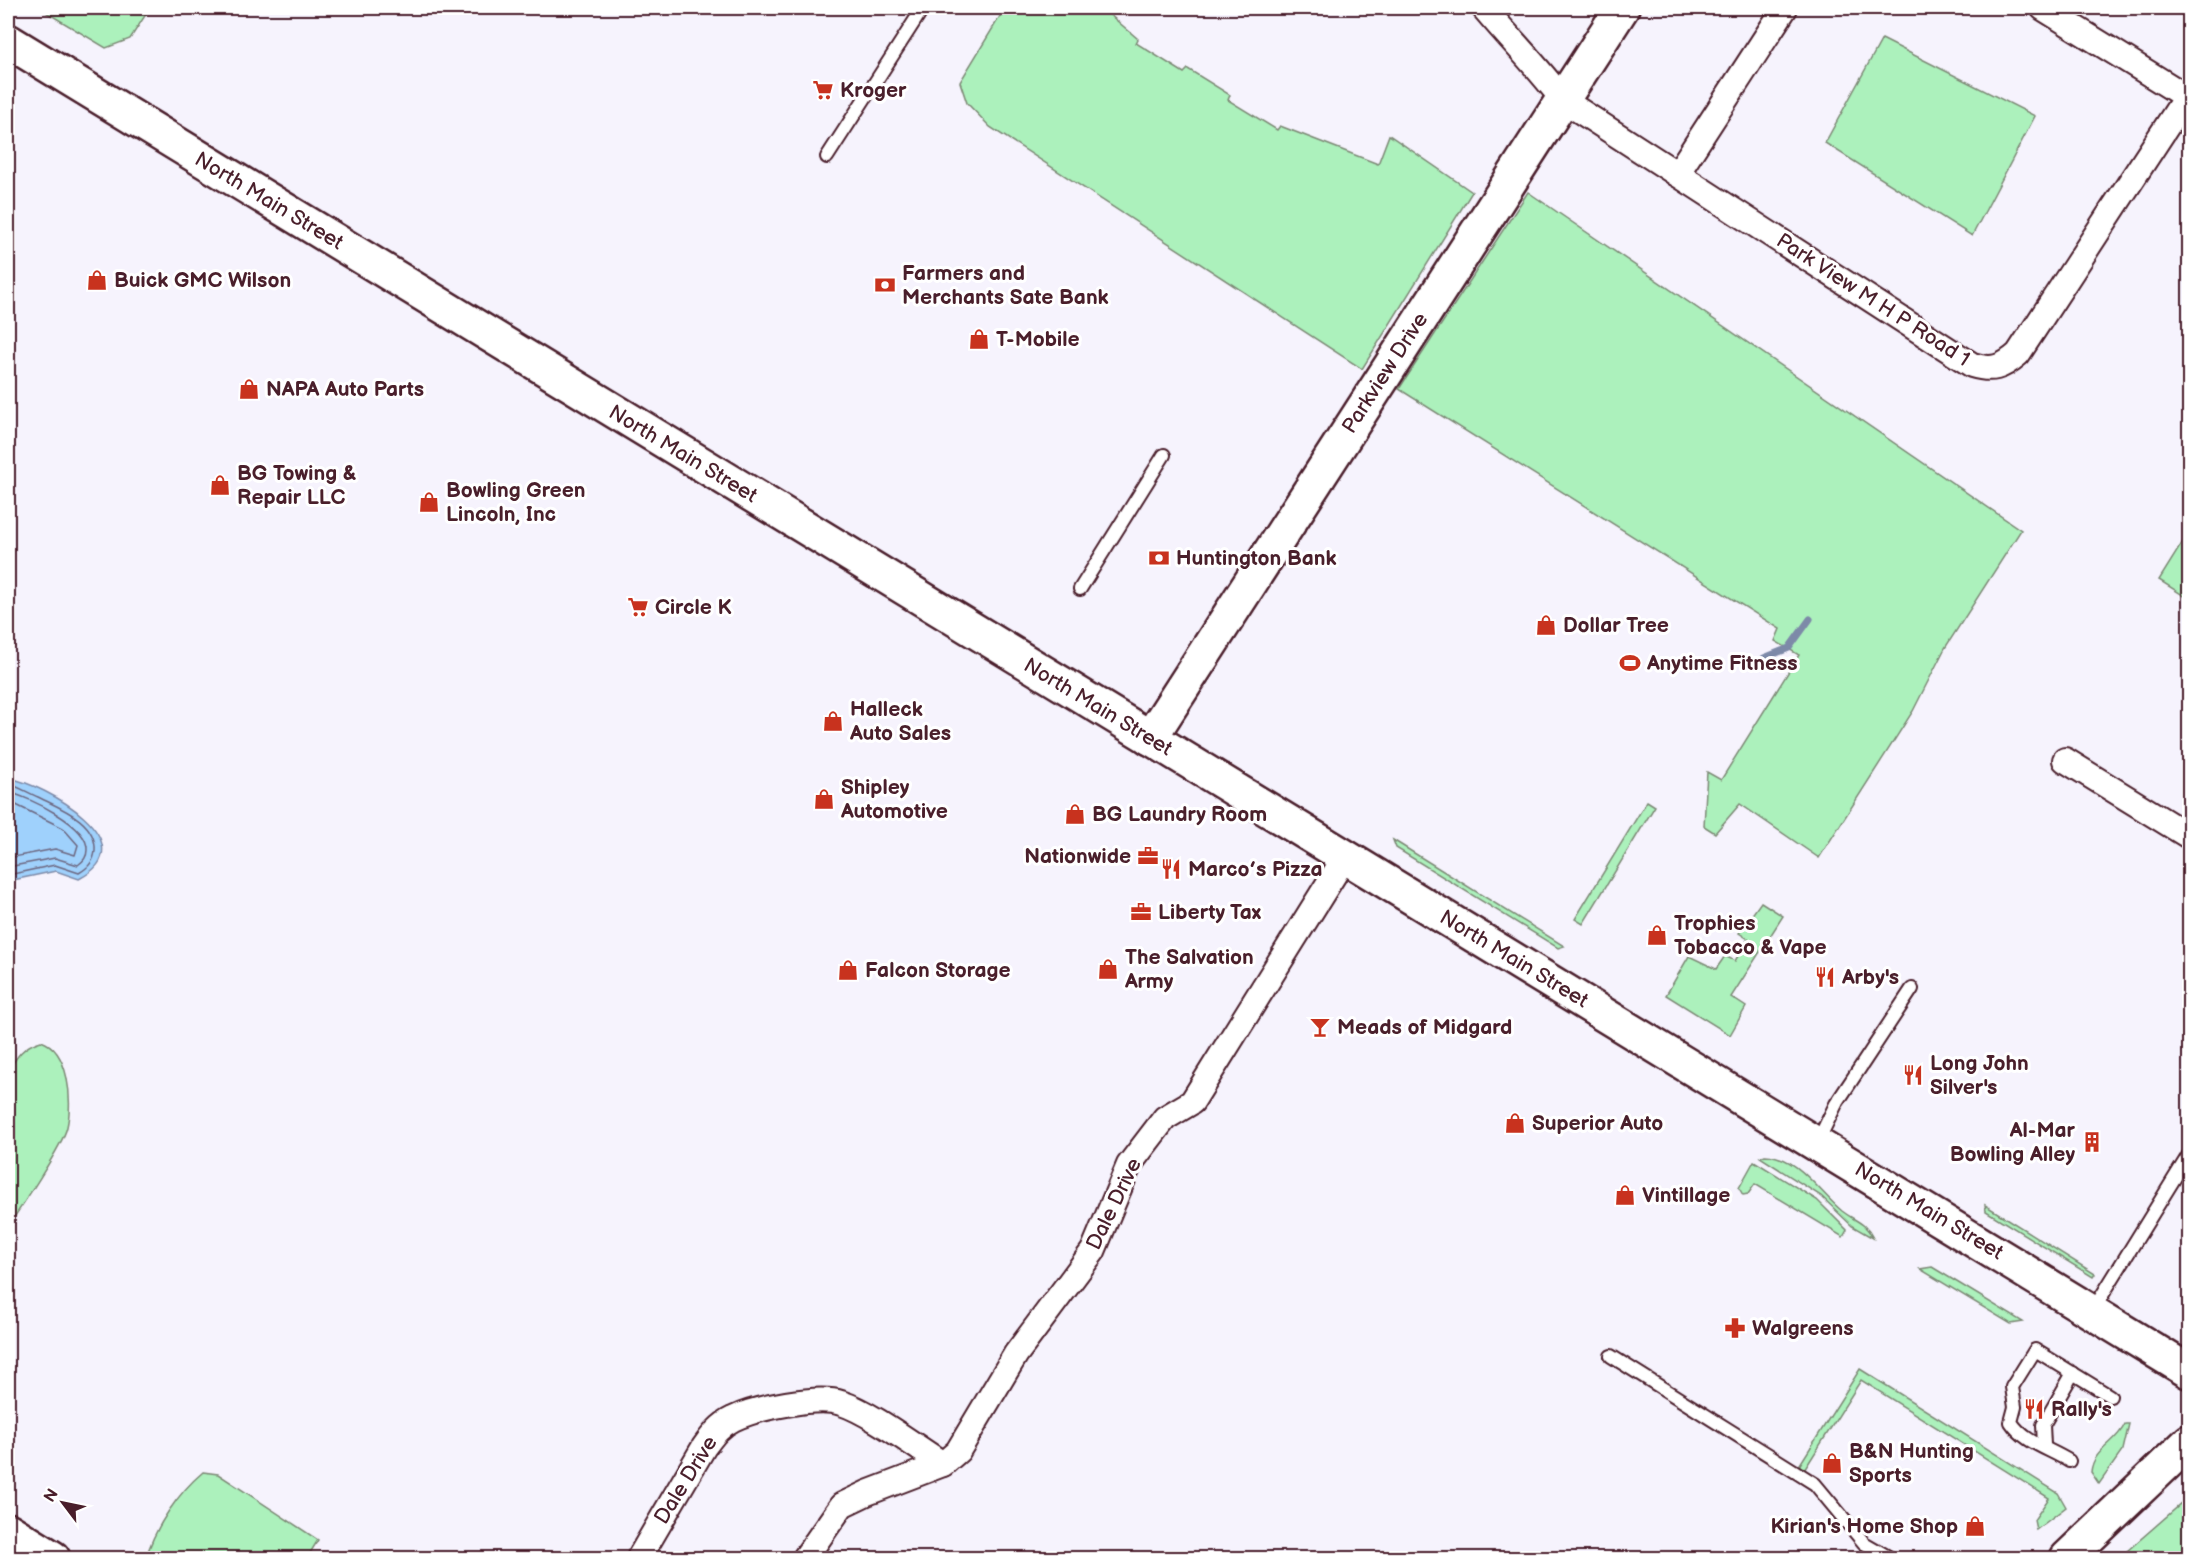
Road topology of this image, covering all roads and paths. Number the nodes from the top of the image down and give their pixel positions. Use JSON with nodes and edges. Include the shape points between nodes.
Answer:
{"nodes":[{"id":1,"x":923,"y":8,"type":"edge"},
{"id":2,"x":1484,"y":8,"type":"edge"},
{"id":3,"x":1622,"y":8,"type":"edge"},
{"id":4,"x":1785,"y":8,"type":"edge"},
{"id":5,"x":2043,"y":8,"type":"edge"},
{"id":6,"x":8,"y":41,"type":"edge"},
{"id":7,"x":2188,"y":98,"type":"edge"},
{"id":8,"x":1563,"y":99,"type":"junction"},
{"id":9,"x":827,"y":157,"type":"dead end"},
{"id":10,"x":1677,"y":174,"type":"junction"},
{"id":11,"x":1164,"y":455,"type":"dead end"},
{"id":12,"x":1080,"y":589,"type":"dead end"},
{"id":13,"x":1150,"y":738,"type":"junction"},
{"id":14,"x":2065,"y":760,"type":"dead end"},
{"id":15,"x":2190,"y":837,"type":"edge"},
{"id":16,"x":1345,"y":857,"type":"junction"},
{"id":17,"x":1912,"y":989,"type":"dead end"},
{"id":18,"x":1817,"y":1143,"type":"junction"},
{"id":19,"x":2190,"y":1153,"type":"edge"},
{"id":20,"x":2093,"y":1311,"type":"junction"},
{"id":21,"x":1611,"y":1356,"type":"dead end"},
{"id":22,"x":2190,"y":1372,"type":"edge"},
{"id":23,"x":2073,"y":1373,"type":"junction"},
{"id":24,"x":2110,"y":1396,"type":"dead end"},
{"id":25,"x":2190,"y":1441,"type":"edge"},
{"id":26,"x":2044,"y":1445,"type":"junction"},
{"id":27,"x":2069,"y":1461,"type":"dead end"},
{"id":28,"x":944,"y":1464,"type":"junction"},
{"id":29,"x":8,"y":1530,"type":"edge"},
{"id":30,"x":53,"y":1558,"type":"edge"},
{"id":31,"x":639,"y":1558,"type":"edge"},
{"id":32,"x":805,"y":1558,"type":"edge"},
{"id":33,"x":1890,"y":1558,"type":"edge"},
{"id":34,"x":2067,"y":1558,"type":"edge"}],
"edges":[{"from":1,"to":9,"type":"lane"},
{"from":2,"to":8,"type":"street","name":"Park View M H P Road 1"},
{"from":3,"to":8,"type":"main road","name":"Parkview Drive"},
{"from":4,"to":10,"type":"street"},
{"from":5,"to":7,"type":"street"},
{"from":6,"to":13,"type":"main road","name":"North Main Street"},
{"from":7,"to":10,"type":"street","name":"Park View M H P Road 1","via":[[2018,354],[2005,366],[1988,370],[1972,365]]},
{"from":8,"to":10,"type":"street","name":"Park View M H P Road 1"},
{"from":8,"to":13,"type":"main road","name":"Parkview Drive"},
{"from":11,"to":12,"type":"lane"},
{"from":13,"to":16,"type":"main road","name":"North Main Street"},
{"from":14,"to":15,"type":"street"},
{"from":16,"to":18,"type":"main road","name":"North Main Street"},
{"from":16,"to":28,"type":"street","name":"Dale Drive","via":[[1192,1102],[1165,1118],[1129,1165],[1092,1251],[1016,1354],[958,1451]]},
{"from":17,"to":18,"type":"lane","via":[[1836,1104]]},
{"from":18,"to":20,"type":"main road","name":"North Main Street"},
{"from":19,"to":20,"type":"lane"},
{"from":20,"to":22,"type":"main road","name":"North Main Street"},
{"from":21,"to":33,"type":"lane","via":[[1815,1484],[1864,1543]]},
{"from":23,"to":24,"type":"lane"},
{"from":23,"to":26,"type":"lane","via":[[2043,1425]]},
{"from":23,"to":26,"type":"lane","via":[[2035,1350],[2012,1387],[2011,1422],[2024,1438]]},
{"from":25,"to":34,"type":"main road"},
{"from":26,"to":27,"type":"lane"},
{"from":28,"to":31,"type":"street","name":"Dale Drive","via":[[841,1403],[821,1399],[733,1419],[714,1432]]},
{"from":28,"to":32,"type":"street","name":"Dale Drive","via":[[842,1505]]},
{"from":29,"to":30,"type":"main road"}]}
